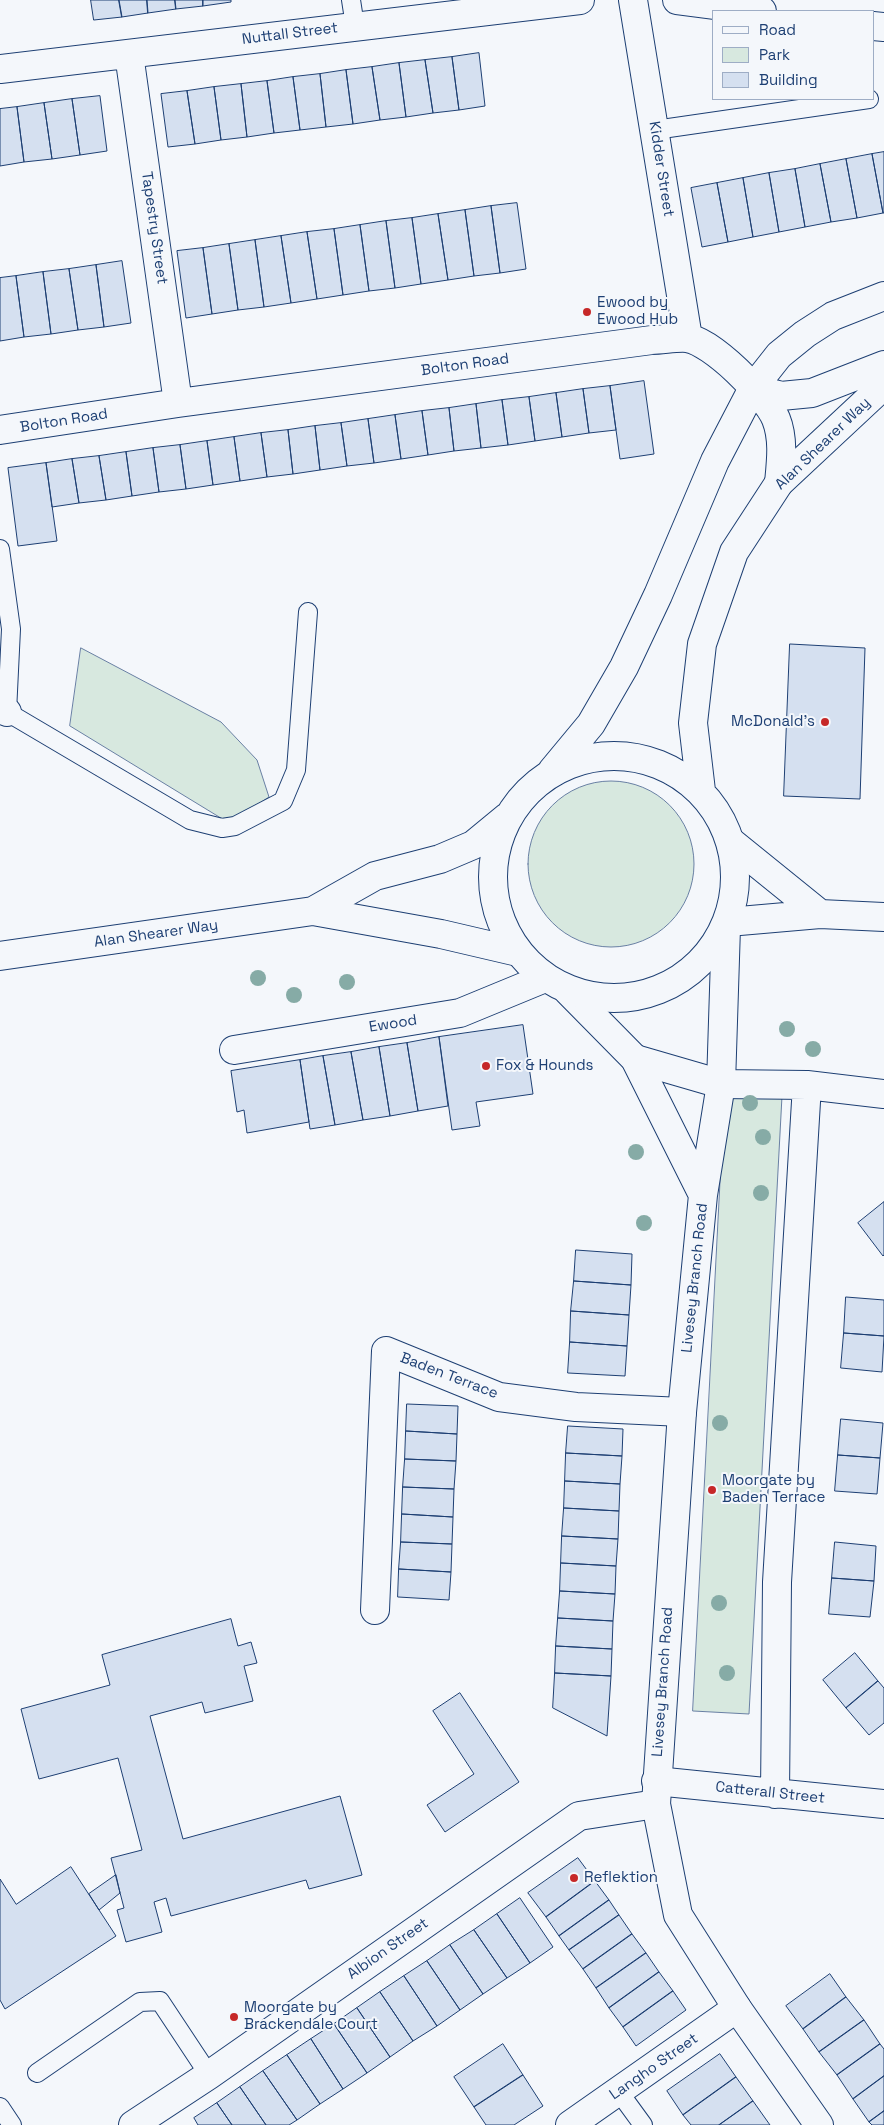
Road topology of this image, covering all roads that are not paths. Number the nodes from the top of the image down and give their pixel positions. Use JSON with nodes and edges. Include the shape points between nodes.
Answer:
{"nodes":[{"id":1,"x":352,"y":0,"type":"edge"},
{"id":2,"x":580,"y":0,"type":"edge"},
{"id":3,"x":633,"y":0,"type":"edge"},
{"id":4,"x":677,"y":0,"type":"edge"},
{"id":5,"x":754,"y":10,"type":"edge"},
{"id":6,"x":355,"y":26,"type":"junction"},
{"id":7,"x":129,"y":54,"type":"junction"},
{"id":8,"x":0,"y":69,"type":"edge"},
{"id":9,"x":861,"y":100,"type":"edge"},
{"id":10,"x":655,"y":130,"type":"junction"},
{"id":11,"x":884,"y":296,"type":"edge"},
{"id":12,"x":688,"y":338,"type":"junction"},
{"id":13,"x":884,"y":366,"type":"edge"},
{"id":14,"x":884,"y":384,"type":"edge"},
{"id":15,"x":753,"y":388,"type":"junction"},
{"id":16,"x":178,"y":404,"type":"junction"},
{"id":17,"x":0,"y":430,"type":"edge"},
{"id":18,"x":779,"y":483,"type":"junction"},
{"id":19,"x":0,"y":549,"type":"edge"},
{"id":20,"x":308,"y":612,"type":"dead end"},
{"id":21,"x":4,"y":710,"type":"edge"},
{"id":22,"x":549,"y":774,"type":"junction"},
{"id":23,"x":701,"y":790,"type":"junction"},
{"id":24,"x":509,"y":815,"type":"junction"},
{"id":25,"x":731,"y":842,"type":"junction"},
{"id":26,"x":313,"y":911,"type":"junction"},
{"id":27,"x":820,"y":914,"type":"junction"},
{"id":28,"x":884,"y":917,"type":"edge"},
{"id":29,"x":727,"y":924,"type":"junction"},
{"id":30,"x":518,"y":952,"type":"junction"},
{"id":31,"x":0,"y":956,"type":"edge"},
{"id":32,"x":557,"y":984,"type":"junction"},
{"id":33,"x":234,"y":1050,"type":"dead end"},
{"id":34,"x":635,"y":1059,"type":"junction"},
{"id":35,"x":721,"y":1084,"type":"junction"},
{"id":36,"x":807,"y":1085,"type":"junction"},
{"id":37,"x":884,"y":1094,"type":"edge"},
{"id":38,"x":703,"y":1195,"type":"junction"},
{"id":39,"x":682,"y":1412,"type":"junction"},
{"id":40,"x":375,"y":1610,"type":"dead end"},
{"id":41,"x":656,"y":1792,"type":"junction"},
{"id":42,"x":775,"y":1794,"type":"junction"},
{"id":43,"x":884,"y":1804,"type":"edge"},
{"id":44,"x":737,"y":2008,"type":"junction"},
{"id":45,"x":37,"y":2073,"type":"dead end"},
{"id":46,"x":209,"y":2075,"type":"junction"},
{"id":47,"x":618,"y":2092,"type":"junction"},
{"id":48,"x":0,"y":2107,"type":"edge"},
{"id":49,"x":12,"y":2125,"type":"edge"},
{"id":50,"x":133,"y":2125,"type":"edge"},
{"id":51,"x":570,"y":2125,"type":"edge"},
{"id":52,"x":643,"y":2125,"type":"edge"},
{"id":53,"x":819,"y":2125,"type":"edge"}],
"edges":[{"from":1,"to":6,"type":"lane"},
{"from":2,"to":6,"type":"main road","name":"Nuttall Street"},
{"from":3,"to":10,"type":"main road","name":"Kidder Street"},
{"from":4,"to":5,"type":"main road"},
{"from":6,"to":7,"type":"main road","name":"Nuttall Street"},
{"from":7,"to":8,"type":"main road","name":"Nuttall Street"},
{"from":7,"to":16,"type":"main road","name":"Tapestry Street"},
{"from":9,"to":10,"type":"lane"},
{"from":10,"to":12,"type":"main road","name":"Kidder Street"},
{"from":11,"to":15,"type":"main road","via":[[833,316],[805,334],[779,355]]},
{"from":12,"to":15,"type":"main road","name":"Bolton Road","via":[[707,346]]},
{"from":12,"to":16,"type":"main road","name":"Bolton Road","via":[[652,340]]},
{"from":13,"to":15,"type":"main road","via":[[812,393],[781,396]]},
{"from":14,"to":18,"type":"main road","name":"Alan Shearer Way"},
{"from":15,"to":18,"type":"main road","name":"Bolton Road","via":[[770,406],[776,420],[780,438]]},
{"from":15,"to":22,"type":"main road","via":[[715,461],[624,666],[590,724]]},
{"from":16,"to":17,"type":"main road","name":"Bolton Road"},
{"from":18,"to":23,"type":"main road","name":"Alan Shearer Way","via":[[734,552],[702,644],[693,722]]},
{"from":19,"to":21,"type":"lane","via":[[11,629]]},
{"from":20,"to":21,"type":"lane","via":[[296,770],[283,801],[235,826],[222,828],[190,820]]},
{"from":22,"to":23,"type":"main road","via":[[587,758],[628,756],[667,767]]},
{"from":22,"to":24,"type":"main road","via":[[527,792]]},
{"from":23,"to":25,"type":"main road","via":[[719,815]]},
{"from":24,"to":26,"type":"main road","name":"Alan Shearer Way","via":[[473,845],[440,859],[375,876]]},
{"from":24,"to":30,"type":"main road","via":[[496,849],[492,886],[500,921]]},
{"from":25,"to":27,"type":"main road"},
{"from":25,"to":29,"type":"main road","via":[[736,883]]},
{"from":26,"to":30,"type":"main road","name":"Alan Shearer Way","via":[[441,934]]},
{"from":26,"to":31,"type":"main road","name":"Alan Shearer Way"},
{"from":27,"to":28,"type":"main road"},
{"from":27,"to":29,"type":"main road"},
{"from":29,"to":32,"type":"main road","via":[[706,958],[677,982],[643,996],[605,999]]},
{"from":29,"to":35,"type":"main road","name":"Livesey Branch Road"},
{"from":30,"to":32,"type":"main road","name":"Livesey Branch Road"},
{"from":32,"to":33,"type":"main road","name":"Ewood","via":[[460,1013]]},
{"from":32,"to":34,"type":"main road","name":"Livesey Branch Road"},
{"from":34,"to":35,"type":"main road"},
{"from":34,"to":38,"type":"main road","name":"Livesey Branch Road"},
{"from":35,"to":36,"type":"main road"},
{"from":35,"to":38,"type":"main road","name":"Livesey Branch Road"},
{"from":36,"to":37,"type":"main road"},
{"from":36,"to":42,"type":"main road","via":[[777,1582]]},
{"from":38,"to":39,"type":"main road","name":"Livesey Branch Road"},
{"from":39,"to":40,"type":"main road","name":"Baden Terrace","via":[[576,1407],[500,1397],[386,1351]]},
{"from":39,"to":41,"type":"main road","name":"Livesey Branch Road"},
{"from":41,"to":42,"type":"main road","name":"Catterall Street"},
{"from":41,"to":44,"type":"main road","name":"Livesey Branch Road","via":[[678,1915]]},
{"from":41,"to":46,"type":"main road","name":"Albion Street","via":[[579,1816]]},
{"from":42,"to":43,"type":"main road","name":"Catterall Street"},
{"from":44,"to":47,"type":"main road","name":"Langho Street"},
{"from":44,"to":53,"type":"main road","name":"Livesey Branch Road"},
{"from":45,"to":46,"type":"lane","via":[[140,2002],[160,2001]]},
{"from":46,"to":50,"type":"main road","name":"Albion Street"},
{"from":47,"to":51,"type":"main road","name":"Langho Street"},
{"from":47,"to":52,"type":"lane"},
{"from":48,"to":49,"type":"lane"}]}
